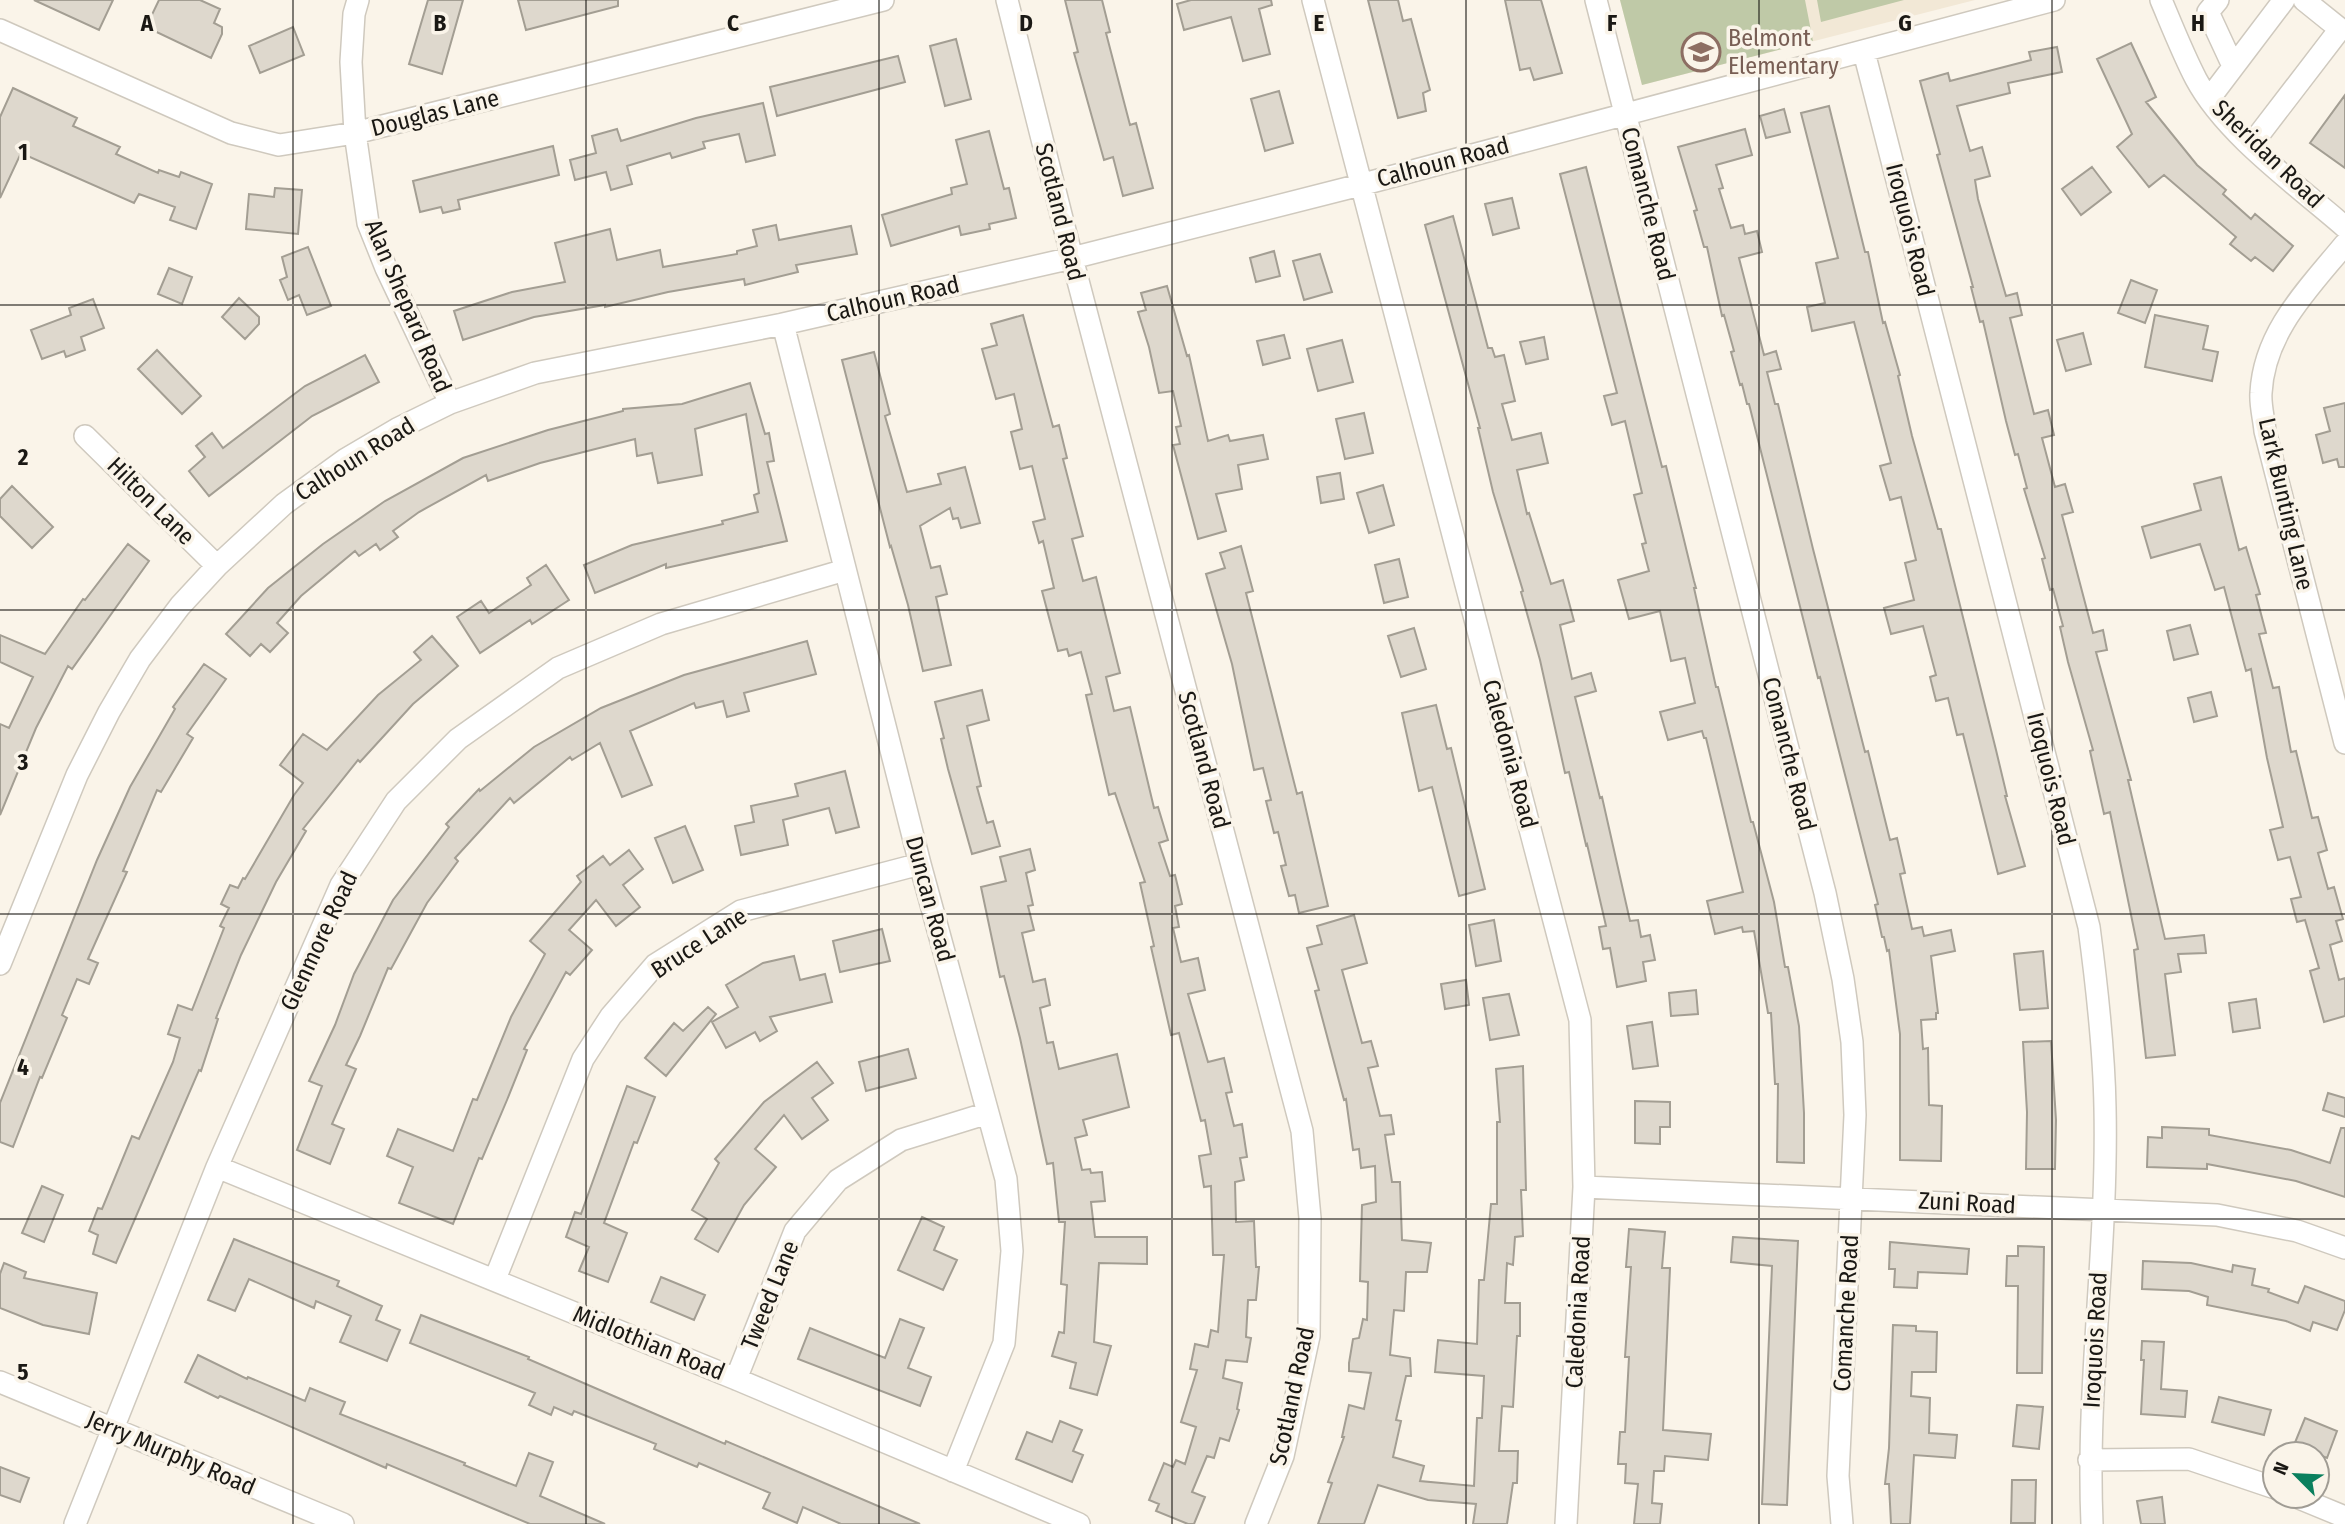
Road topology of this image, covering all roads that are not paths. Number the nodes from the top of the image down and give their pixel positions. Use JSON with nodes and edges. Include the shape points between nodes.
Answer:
{"nodes":[{"id":1,"x":358,"y":0,"type":"edge"},
{"id":2,"x":883,"y":0,"type":"edge"},
{"id":3,"x":1007,"y":0,"type":"edge"},
{"id":4,"x":1314,"y":0,"type":"edge"},
{"id":5,"x":1595,"y":0,"type":"edge"},
{"id":6,"x":2054,"y":0,"type":"edge"},
{"id":7,"x":2161,"y":0,"type":"edge"},
{"id":8,"x":2218,"y":0,"type":"edge"},
{"id":9,"x":2284,"y":0,"type":"edge"},
{"id":10,"x":2304,"y":0,"type":"edge"},
{"id":11,"x":0,"y":30,"type":"edge"},
{"id":12,"x":1864,"y":52,"type":"junction"},
{"id":13,"x":2233,"y":65,"type":"junction"},
{"id":14,"x":2209,"y":99,"type":"junction"},
{"id":15,"x":1625,"y":114,"type":"junction"},
{"id":16,"x":355,"y":133,"type":"junction"},
{"id":17,"x":2251,"y":145,"type":"junction"},
{"id":18,"x":1360,"y":185,"type":"junction"},
{"id":19,"x":2345,"y":227,"type":"edge"},
{"id":20,"x":2345,"y":244,"type":"edge"},
{"id":21,"x":1072,"y":258,"type":"junction"},
{"id":22,"x":783,"y":324,"type":"junction"},
{"id":23,"x":450,"y":403,"type":"junction"},
{"id":24,"x":85,"y":436,"type":"dead end"},
{"id":25,"x":217,"y":566,"type":"junction"},
{"id":26,"x":845,"y":570,"type":"junction"},
{"id":27,"x":2345,"y":743,"type":"edge"},
{"id":28,"x":920,"y":864,"type":"junction"},
{"id":29,"x":0,"y":964,"type":"edge"},
{"id":30,"x":988,"y":1113,"type":"junction"},
{"id":31,"x":217,"y":1167,"type":"junction"},
{"id":32,"x":1584,"y":1187,"type":"junction"},
{"id":33,"x":1852,"y":1198,"type":"junction"},
{"id":34,"x":2102,"y":1209,"type":"junction"},
{"id":35,"x":2345,"y":1248,"type":"edge"},
{"id":36,"x":495,"y":1279,"type":"junction"},
{"id":37,"x":736,"y":1379,"type":"junction"},
{"id":38,"x":0,"y":1382,"type":"edge"},
{"id":39,"x":112,"y":1429,"type":"junction"},
{"id":40,"x":2089,"y":1460,"type":"junction"},
{"id":41,"x":953,"y":1471,"type":"junction"},
{"id":42,"x":2261,"y":1483,"type":"edge"},
{"id":43,"x":2328,"y":1510,"type":"edge"},
{"id":44,"x":2345,"y":1517,"type":"edge"},
{"id":45,"x":75,"y":1524,"type":"edge"},
{"id":46,"x":343,"y":1524,"type":"edge"},
{"id":47,"x":1079,"y":1524,"type":"edge"},
{"id":48,"x":1255,"y":1524,"type":"edge"},
{"id":49,"x":1566,"y":1524,"type":"edge"},
{"id":50,"x":1842,"y":1524,"type":"edge"},
{"id":51,"x":2092,"y":1524,"type":"edge"}],
"edges":[{"from":1,"to":16,"type":"street","name":"Alan Shepard Road","via":[[351,62]]},
{"from":2,"to":16,"type":"street","name":"Douglas Lane"},
{"from":3,"to":21,"type":"street","name":"Scotland Road"},
{"from":4,"to":18,"type":"street","name":"Caledonia Road"},
{"from":5,"to":15,"type":"street","name":"Comanche Road"},
{"from":6,"to":12,"type":"street","name":"Calhoun Road"},
{"from":7,"to":14,"type":"street","name":"Sheridan Road"},
{"from":8,"to":13,"type":"street","via":[[2208,12]]},
{"from":9,"to":13,"type":"street"},
{"from":10,"to":17,"type":"street","via":[[2340,29]]},
{"from":11,"to":16,"type":"street","name":"Douglas Lane","via":[[231,133],[279,145]]},
{"from":12,"to":15,"type":"street","name":"Calhoun Road"},
{"from":12,"to":34,"type":"street","name":"Iroquois Road","via":[[2089,927],[2102,1027]]},
{"from":13,"to":14,"type":"street"},
{"from":14,"to":17,"type":"street","name":"Sheridan Road"},
{"from":15,"to":18,"type":"street","name":"Calhoun Road"},
{"from":15,"to":33,"type":"street","name":"Comanche Road","via":[[1843,979],[1855,1115]]},
{"from":16,"to":23,"type":"street","name":"Alan Shepard Road","via":[[368,223]]},
{"from":17,"to":19,"type":"street","name":"Sheridan Road"},
{"from":18,"to":21,"type":"street","name":"Calhoun Road"},
{"from":18,"to":32,"type":"street","name":"Caledonia Road","via":[[1580,1020]]},
{"from":20,"to":27,"type":"street","name":"Lark Bunting Lane","via":[[2284,319],[2267,354],[2261,394],[2265,431]]},
{"from":21,"to":22,"type":"street","name":"Calhoun Road"},
{"from":21,"to":48,"type":"street","name":"Scotland Road","via":[[1302,1131],[1310,1218],[1309,1336],[1283,1456]]},
{"from":22,"to":23,"type":"street","name":"Calhoun Road","via":[[535,373]]},
{"from":22,"to":26,"type":"street","name":"Duncan Road"},
{"from":23,"to":25,"type":"street","name":"Calhoun Road","via":[[346,459],[284,505]]},
{"from":24,"to":25,"type":"street","name":"Hilton Lane"},
{"from":25,"to":29,"type":"street","name":"Calhoun Road","via":[[140,659],[109,712],[77,775]]},
{"from":26,"to":28,"type":"street","name":"Duncan Road"},
{"from":26,"to":31,"type":"street","name":"Glenmore Road","via":[[661,624],[558,668],[458,739],[396,801],[341,885]]},
{"from":28,"to":30,"type":"street","name":"Duncan Road"},
{"from":28,"to":36,"type":"street","name":"Bruce Lane","via":[[741,911],[655,965],[611,1016],[583,1059]]},
{"from":30,"to":37,"type":"street","name":"Tweed Lane","via":[[901,1140],[838,1180],[795,1231]]},
{"from":30,"to":41,"type":"street","name":"Duncan Road","via":[[1006,1179],[1012,1251],[1004,1343]]},
{"from":31,"to":36,"type":"street","name":"Midlothian Road"},
{"from":31,"to":39,"type":"street","name":"Glenmore Road"},
{"from":32,"to":33,"type":"street","name":"Zuni Road"},
{"from":32,"to":49,"type":"street","name":"Caledonia Road"},
{"from":33,"to":34,"type":"street","name":"Zuni Road"},
{"from":33,"to":50,"type":"street","name":"Comanche Road","via":[[1838,1476]]},
{"from":34,"to":35,"type":"street","name":"Zuni Road","via":[[2217,1215],[2297,1231]]},
{"from":34,"to":40,"type":"street","name":"Iroquois Road"},
{"from":36,"to":37,"type":"street","name":"Midlothian Road"},
{"from":37,"to":41,"type":"street","name":"Midlothian Road"},
{"from":38,"to":39,"type":"street","name":"Jerry Murphy Road"},
{"from":39,"to":45,"type":"street","name":"Glenmore Road"},
{"from":39,"to":46,"type":"street","name":"Jerry Murphy Road"},
{"from":40,"to":42,"type":"street","via":[[2189,1459]]},
{"from":40,"to":51,"type":"street","name":"Iroquois Road"},
{"from":41,"to":47,"type":"street","name":"Midlothian Road"},
{"from":43,"to":44,"type":"street"}]}
